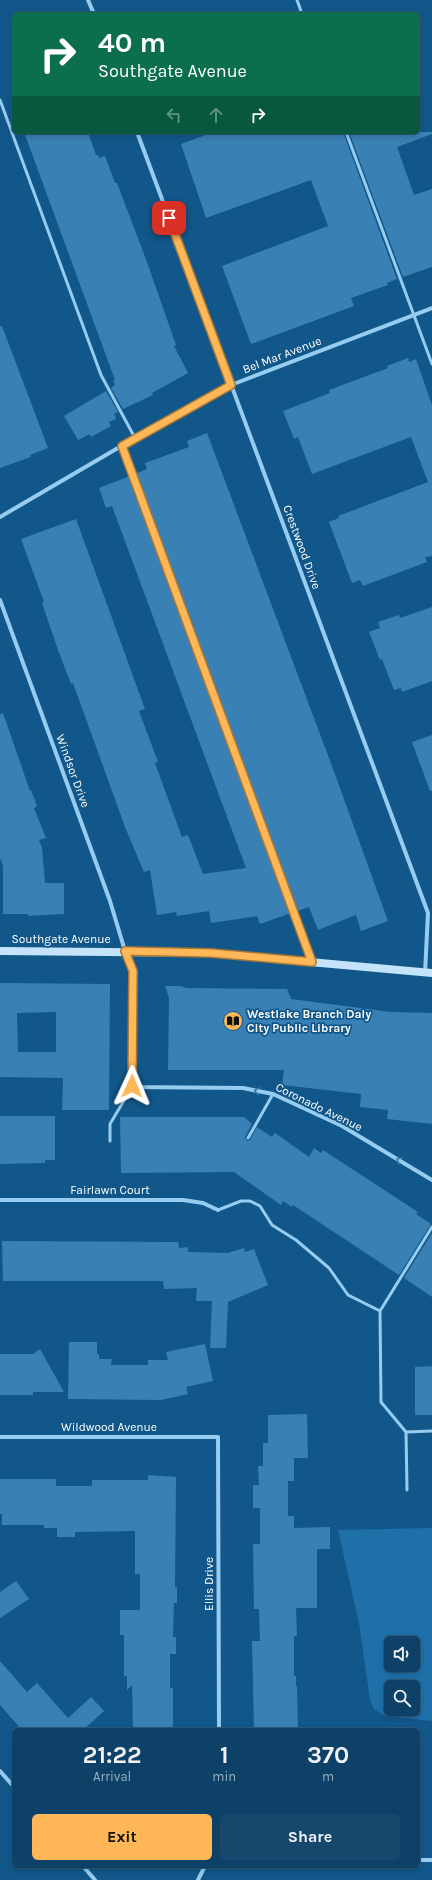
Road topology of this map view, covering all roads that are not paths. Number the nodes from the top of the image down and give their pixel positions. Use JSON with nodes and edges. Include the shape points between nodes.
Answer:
{"nodes":[{"id":1,"x":88,"y":0,"type":"edge"},
{"id":2,"x":297,"y":0,"type":"edge"},
{"id":3,"x":93,"y":12,"type":"edge"},
{"id":4,"x":301,"y":12,"type":"edge"},
{"id":5,"x":0,"y":100,"type":"edge"},
{"id":6,"x":12,"y":133,"type":"edge"},
{"id":7,"x":12,"y":134,"type":"edge"},
{"id":8,"x":138,"y":134,"type":"edge"},
{"id":9,"x":347,"y":134,"type":"edge"},
{"id":10,"x":432,"y":308,"type":"edge"},
{"id":11,"x":414,"y":315,"type":"junction"},
{"id":12,"x":432,"y":364,"type":"edge"},
{"id":13,"x":231,"y":385,"type":"junction"},
{"id":14,"x":135,"y":438,"type":"junction"},
{"id":15,"x":122,"y":446,"type":"junction"},
{"id":16,"x":0,"y":518,"type":"edge"},
{"id":17,"x":0,"y":600,"type":"edge"},
{"id":18,"x":0,"y":951,"type":"edge"},
{"id":19,"x":125,"y":951,"type":"junction"},
{"id":20,"x":312,"y":962,"type":"junction"},
{"id":21,"x":429,"y":973,"type":"edge"},
{"id":22,"x":132,"y":1086,"type":"junction"},
{"id":23,"x":273,"y":1094,"type":"junction"},
{"id":24,"x":248,"y":1138,"type":"dead end"},
{"id":25,"x":110,"y":1141,"type":"dead end"},
{"id":26,"x":432,"y":1180,"type":"edge"},
{"id":27,"x":0,"y":1200,"type":"edge"},
{"id":28,"x":218,"y":1210,"type":"joint"},
{"id":29,"x":432,"y":1227,"type":"edge"},
{"id":30,"x":380,"y":1311,"type":"junction"},
{"id":31,"x":432,"y":1431,"type":"edge"},
{"id":32,"x":406,"y":1432,"type":"junction"},
{"id":33,"x":0,"y":1437,"type":"edge"},
{"id":34,"x":218,"y":1438,"type":"joint"},
{"id":35,"x":407,"y":1490,"type":"dead end"},
{"id":36,"x":220,"y":1728,"type":"edge"},
{"id":37,"x":0,"y":1771,"type":"edge"},
{"id":38,"x":12,"y":1785,"type":"edge"},
{"id":39,"x":420,"y":1860,"type":"edge"},
{"id":40,"x":432,"y":1860,"type":"edge"},
{"id":41,"x":85,"y":1868,"type":"edge"},
{"id":42,"x":204,"y":1868,"type":"edge"},
{"id":43,"x":95,"y":1880,"type":"edge"},
{"id":44,"x":198,"y":1880,"type":"edge"}],
"edges":[{"from":1,"to":3,"type":"street"},
{"from":2,"to":4,"type":"lane"},
{"from":5,"to":6,"type":"lane"},
{"from":7,"to":14,"type":"lane","via":[[101,375]]},
{"from":8,"to":13,"type":"street","name":"Crestwood Drive"},
{"from":9,"to":11,"type":"lane"},
{"from":10,"to":11,"type":"street","name":"Bel Mar Avenue"},
{"from":11,"to":12,"type":"lane"},
{"from":11,"to":13,"type":"street","name":"Bel Mar Avenue"},
{"from":13,"to":14,"type":"street","name":"Bel Mar Avenue"},
{"from":13,"to":21,"type":"street","name":"Crestwood Drive","via":[[428,913]]},
{"from":14,"to":15,"type":"street","name":"Bel Mar Avenue"},
{"from":15,"to":16,"type":"street","name":"Bel Mar Avenue"},
{"from":15,"to":20,"type":"lane"},
{"from":17,"to":19,"type":"street","name":"Windsor Drive","via":[[110,901]]},
{"from":18,"to":19,"type":"street","name":"Southgate Avenue"},
{"from":19,"to":20,"type":"street","name":"Southgate Avenue","via":[[211,953]]},
{"from":19,"to":22,"type":"street","via":[[133,971]]},
{"from":20,"to":21,"type":"street","name":"Southgate Avenue"},
{"from":23,"to":22,"type":"street","name":"Coronado Avenue","one_way":true,"via":[[243,1088]]},
{"from":22,"to":25,"type":"lane","via":[[110,1124]]},
{"from":23,"to":24,"type":"lane"},
{"from":26,"to":23,"type":"street","name":"Coronado Avenue","one_way":true,"via":[[342,1126]]},
{"from":27,"to":28,"type":"street","name":"Fairlawn Court","via":[[183,1200],[203,1203]]},
{"from":28,"to":30,"type":"lane","via":[[241,1201],[250,1201],[260,1206],[272,1225],[296,1240],[329,1268],[348,1295]]},
{"from":29,"to":30,"type":"lane"},
{"from":30,"to":32,"type":"lane","via":[[381,1402]]},
{"from":31,"to":32,"type":"lane"},
{"from":32,"to":35,"type":"lane"},
{"from":33,"to":34,"type":"street","name":"Wildwood Avenue"},
{"from":34,"to":36,"type":"street","name":"Ellis Drive"},
{"from":37,"to":38,"type":"street"},
{"from":39,"to":40,"type":"street"},
{"from":41,"to":43,"type":"street"},
{"from":42,"to":44,"type":"street"}]}
